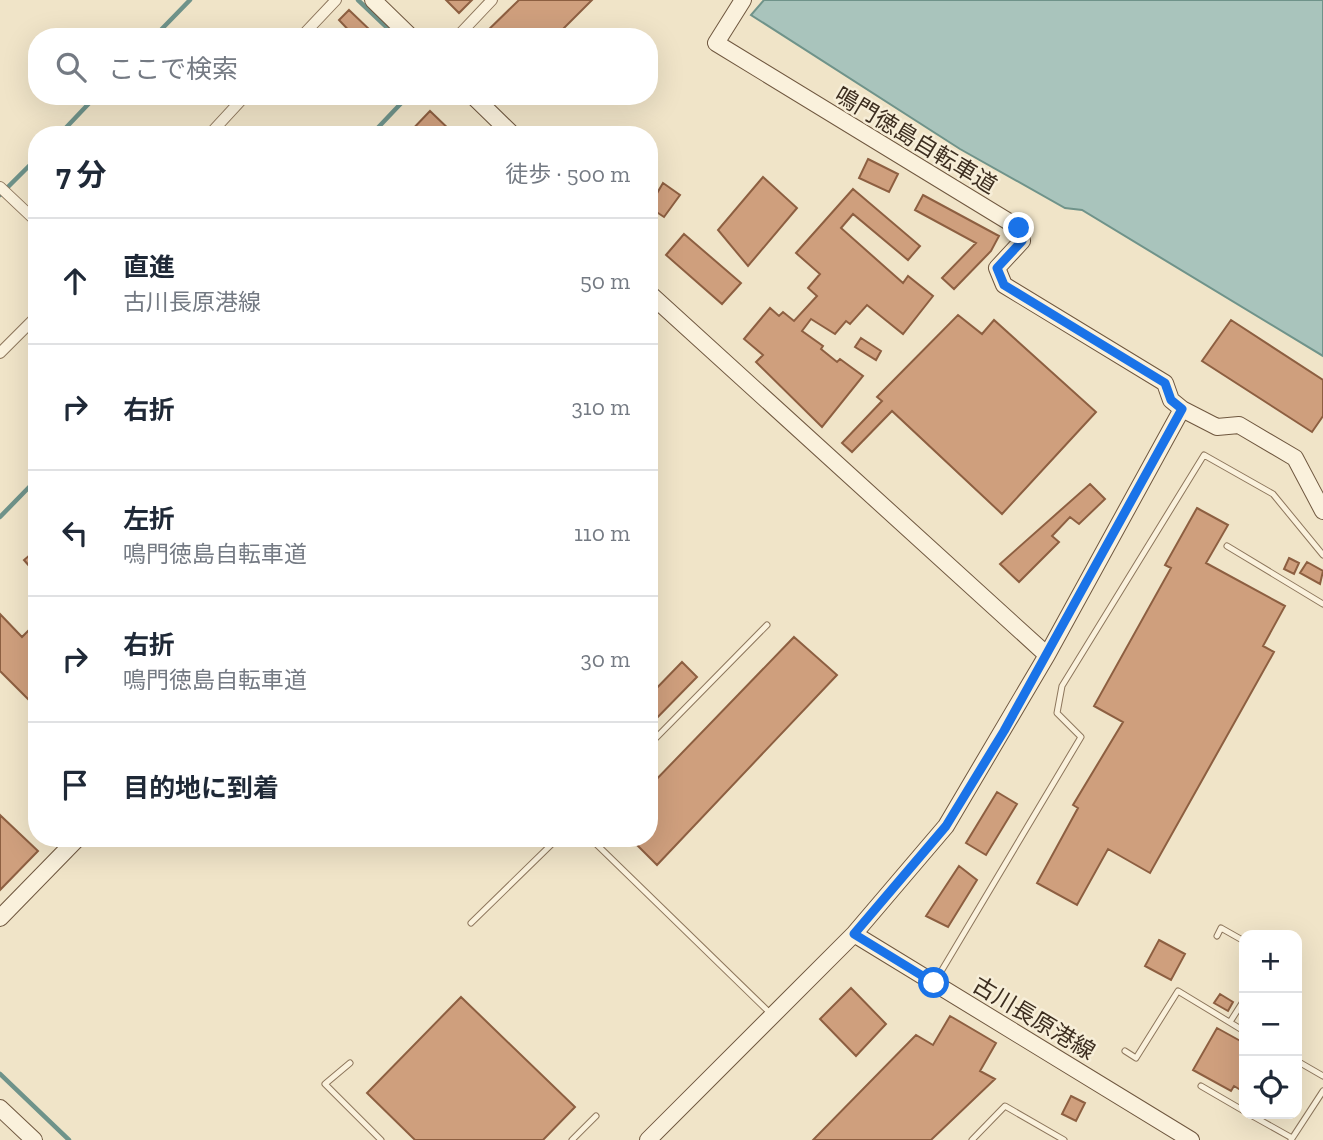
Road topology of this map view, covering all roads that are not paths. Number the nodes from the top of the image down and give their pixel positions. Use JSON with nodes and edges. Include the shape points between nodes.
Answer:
{"nodes":[{"id":1,"x":373,"y":0,"type":"edge"},
{"id":2,"x":492,"y":0,"type":"edge"},
{"id":3,"x":743,"y":0,"type":"edge"},
{"id":4,"x":334,"y":2,"type":"edge"},
{"id":5,"x":309,"y":28,"type":"edge"},
{"id":6,"x":402,"y":28,"type":"edge"},
{"id":7,"x":466,"y":28,"type":"edge"},
{"id":8,"x":237,"y":105,"type":"edge"},
{"id":9,"x":482,"y":105,"type":"edge"},
{"id":10,"x":217,"y":126,"type":"edge"},
{"id":11,"x":504,"y":126,"type":"edge"},
{"id":12,"x":0,"y":187,"type":"edge"},
{"id":13,"x":28,"y":213,"type":"edge"},
{"id":14,"x":658,"y":301,"type":"edge"},
{"id":15,"x":28,"y":325,"type":"edge"},
{"id":16,"x":0,"y":353,"type":"edge"},
{"id":17,"x":1182,"y":409,"type":"junction"},
{"id":18,"x":1323,"y":512,"type":"edge"},
{"id":19,"x":1227,"y":547,"type":"dead end"},
{"id":20,"x":1323,"y":555,"type":"edge"},
{"id":21,"x":1323,"y":604,"type":"edge"},
{"id":22,"x":766,"y":625,"type":"dead end"},
{"id":23,"x":1047,"y":655,"type":"junction"},
{"id":24,"x":658,"y":736,"type":"edge"},
{"id":25,"x":69,"y":847,"type":"edge"},
{"id":26,"x":549,"y":847,"type":"edge"},
{"id":27,"x":599,"y":847,"type":"edge"},
{"id":28,"x":0,"y":918,"type":"edge"},
{"id":29,"x":471,"y":923,"type":"dead end"},
{"id":30,"x":854,"y":934,"type":"junction"},
{"id":31,"x":1217,"y":936,"type":"dead end"},
{"id":32,"x":1239,"y":938,"type":"edge"},
{"id":33,"x":934,"y":983,"type":"junction"},
{"id":34,"x":1239,"y":1008,"type":"edge"},
{"id":35,"x":773,"y":1016,"type":"junction"},
{"id":36,"x":1230,"y":1022,"type":"junction"},
{"id":37,"x":1239,"y":1028,"type":"edge"},
{"id":38,"x":1125,"y":1051,"type":"dead end"},
{"id":39,"x":350,"y":1063,"type":"dead end"},
{"id":40,"x":1302,"y":1064,"type":"edge"},
{"id":41,"x":1323,"y":1076,"type":"edge"},
{"id":42,"x":1201,"y":1086,"type":"dead end"},
{"id":43,"x":1323,"y":1091,"type":"edge"},
{"id":44,"x":0,"y":1108,"type":"edge"},
{"id":45,"x":1239,"y":1108,"type":"edge"},
{"id":46,"x":596,"y":1116,"type":"dead end"},
{"id":47,"x":1258,"y":1119,"type":"edge"},
{"id":48,"x":1291,"y":1139,"type":"edge"},
{"id":49,"x":34,"y":1140,"type":"edge"},
{"id":50,"x":382,"y":1140,"type":"edge"},
{"id":51,"x":572,"y":1140,"type":"edge"},
{"id":52,"x":648,"y":1140,"type":"edge"},
{"id":53,"x":972,"y":1140,"type":"edge"},
{"id":54,"x":1063,"y":1140,"type":"edge"},
{"id":55,"x":1191,"y":1140,"type":"edge"}],
"edges":[{"from":1,"to":6,"type":"street"},
{"from":2,"to":7,"type":"street"},
{"from":3,"to":17,"type":"street","name":"鳴門徳島自転車道","via":[[716,43],[1019,228],[1022,241],[997,268],[1004,285],[1165,383],[1171,400]]},
{"from":4,"to":5,"type":"street"},
{"from":8,"to":10,"type":"street"},
{"from":9,"to":11,"type":"street"},
{"from":12,"to":13,"type":"street"},
{"from":14,"to":23,"type":"street"},
{"from":15,"to":16,"type":"street"},
{"from":17,"to":18,"type":"street","name":"鳴門徳島自転車道","via":[[1217,427],[1239,425],[1295,458]]},
{"from":17,"to":23,"type":"street"},
{"from":19,"to":21,"type":"lane"},
{"from":20,"to":33,"type":"lane","via":[[1273,494],[1204,455],[1062,686],[1057,713],[1081,737]]},
{"from":22,"to":24,"type":"lane"},
{"from":23,"to":30,"type":"street","via":[[946,826]]},
{"from":25,"to":28,"type":"street"},
{"from":26,"to":29,"type":"lane"},
{"from":27,"to":35,"type":"lane"},
{"from":30,"to":33,"type":"street","name":"古川長原港線"},
{"from":30,"to":35,"type":"street"},
{"from":31,"to":32,"type":"lane","via":[[1221,928]]},
{"from":33,"to":55,"type":"street","name":"古川長原港線"},
{"from":34,"to":36,"type":"lane"},
{"from":35,"to":52,"type":"street"},
{"from":36,"to":37,"type":"lane"},
{"from":36,"to":38,"type":"lane","via":[[1178,991],[1136,1058]]},
{"from":39,"to":50,"type":"lane","via":[[325,1084]]},
{"from":40,"to":41,"type":"lane"},
{"from":42,"to":45,"type":"lane"},
{"from":43,"to":48,"type":"lane"},
{"from":44,"to":49,"type":"street"},
{"from":46,"to":51,"type":"lane"},
{"from":47,"to":48,"type":"lane"},
{"from":53,"to":54,"type":"lane","via":[[1005,1106]]}]}
